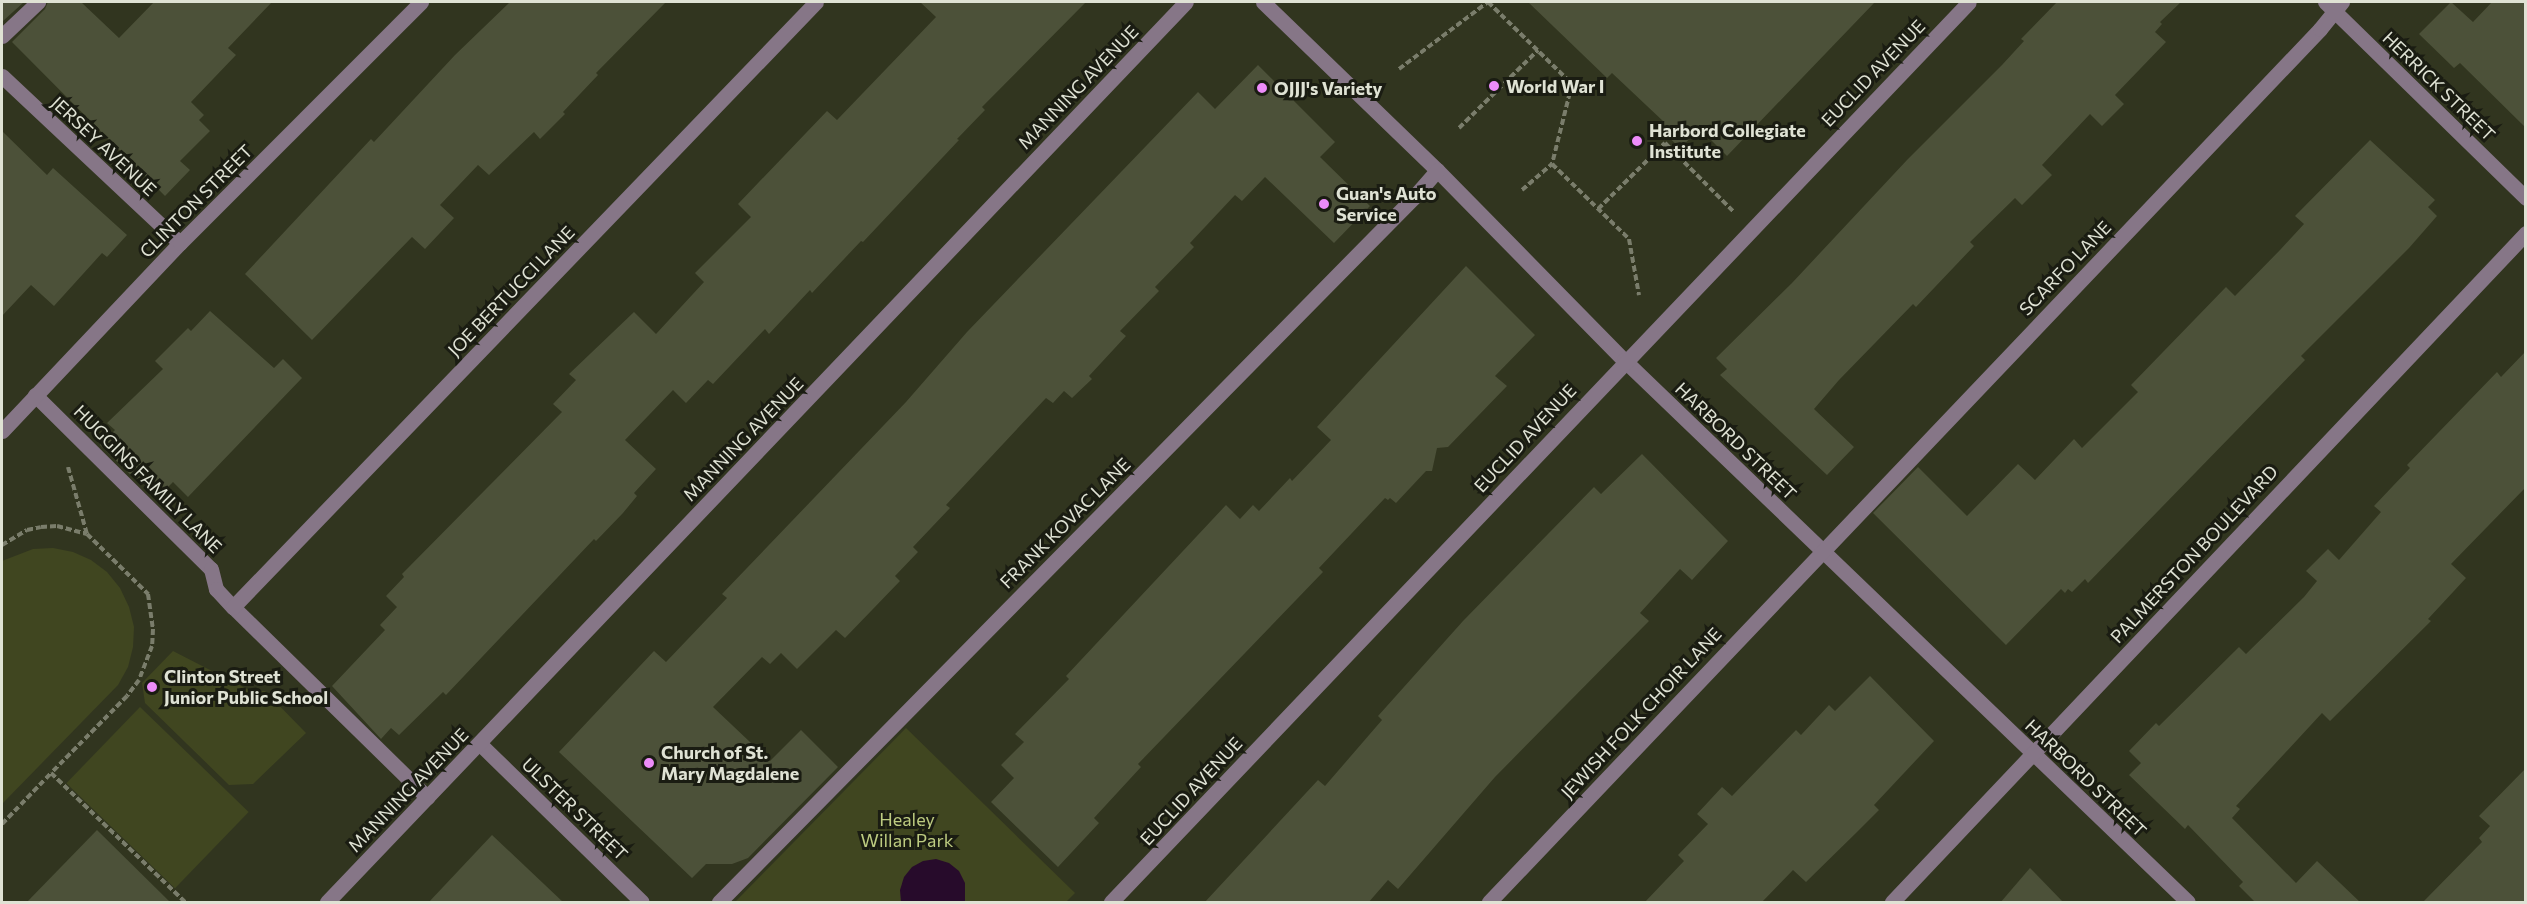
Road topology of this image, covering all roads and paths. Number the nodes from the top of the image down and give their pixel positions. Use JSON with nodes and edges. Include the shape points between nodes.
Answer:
{"nodes":[{"id":1,"x":38,"y":2,"type":"edge"},
{"id":2,"x":421,"y":2,"type":"edge"},
{"id":3,"x":816,"y":2,"type":"edge"},
{"id":4,"x":1186,"y":2,"type":"edge"},
{"id":5,"x":1263,"y":2,"type":"edge"},
{"id":6,"x":1488,"y":2,"type":"edge"},
{"id":7,"x":1969,"y":2,"type":"edge"},
{"id":8,"x":2334,"y":5,"type":"edge"},
{"id":9,"x":2,"y":36,"type":"edge"},
{"id":10,"x":1538,"y":50,"type":"junction"},
{"id":11,"x":1399,"y":69,"type":"dead end"},
{"id":12,"x":2,"y":76,"type":"edge"},
{"id":13,"x":1459,"y":128,"type":"dead end"},
{"id":14,"x":1552,"y":164,"type":"junction"},
{"id":15,"x":1437,"y":170,"type":"junction"},
{"id":16,"x":1522,"y":190,"type":"dead end"},
{"id":17,"x":2526,"y":198,"type":"edge"},
{"id":18,"x":1598,"y":209,"type":"junction"},
{"id":19,"x":1734,"y":212,"type":"dead end"},
{"id":20,"x":2526,"y":233,"type":"edge"},
{"id":21,"x":180,"y":243,"type":"junction"},
{"id":22,"x":1639,"y":295,"type":"dead end"},
{"id":23,"x":1624,"y":360,"type":"junction"},
{"id":24,"x":35,"y":395,"type":"junction"},
{"id":25,"x":2,"y":431,"type":"edge"},
{"id":26,"x":65,"y":459,"type":"dead end"},
{"id":27,"x":87,"y":534,"type":"junction"},
{"id":28,"x":2,"y":545,"type":"edge"},
{"id":29,"x":1822,"y":551,"type":"junction"},
{"id":30,"x":233,"y":607,"type":"junction"},
{"id":31,"x":480,"y":744,"type":"junction"},
{"id":32,"x":2033,"y":753,"type":"junction"},
{"id":33,"x":51,"y":773,"type":"junction"},
{"id":34,"x":427,"y":797,"type":"junction"},
{"id":35,"x":2,"y":824,"type":"edge"},
{"id":36,"x":185,"y":903,"type":"edge"},
{"id":37,"x":327,"y":903,"type":"edge"},
{"id":38,"x":642,"y":903,"type":"edge"},
{"id":39,"x":719,"y":903,"type":"edge"},
{"id":40,"x":1112,"y":903,"type":"edge"},
{"id":41,"x":1489,"y":903,"type":"edge"},
{"id":42,"x":1892,"y":903,"type":"edge"},
{"id":43,"x":2187,"y":903,"type":"edge"}],
"edges":[{"from":1,"to":9,"type":"street"},
{"from":2,"to":21,"type":"street","name":"CLINTON STREET"},
{"from":3,"to":30,"type":"street","name":"JOE BERTUCCI LANE"},
{"from":4,"to":31,"type":"street","name":"MANNING AVENUE"},
{"from":5,"to":15,"type":"street","name":"HARBORD STREET"},
{"from":6,"to":10,"type":"path"},
{"from":6,"to":11,"type":"path"},
{"from":7,"to":23,"type":"street","name":"EUCLID AVENUE"},
{"from":8,"to":17,"type":"street","name":"HERRICK STREET"},
{"from":8,"to":29,"type":"street","name":"SCARFO LANE"},
{"from":10,"to":13,"type":"path"},
{"from":10,"to":14,"type":"path","via":[[1572,84]]},
{"from":12,"to":21,"type":"street","name":"JERSEY AVENUE"},
{"from":14,"to":16,"type":"path"},
{"from":14,"to":18,"type":"path"},
{"from":15,"to":23,"type":"street","name":"HARBORD STREET"},
{"from":15,"to":39,"type":"street","name":"FRANK KOVAC LANE"},
{"from":18,"to":19,"type":"path","via":[[1665,143]]},
{"from":18,"to":22,"type":"path","via":[[1629,239]]},
{"from":20,"to":32,"type":"street","name":"PALMERSTON BOULEVARD"},
{"from":21,"to":24,"type":"street","name":"CLINTON STREET"},
{"from":23,"to":29,"type":"street","name":"HARBORD STREET"},
{"from":23,"to":40,"type":"street","name":"EUCLID AVENUE"},
{"from":24,"to":25,"type":"street","name":"CLINTON STREET"},
{"from":24,"to":30,"type":"street","name":"HUGGINS FAMILY LANE","via":[[212,569],[216,589]]},
{"from":26,"to":27,"type":"path"},
{"from":27,"to":28,"type":"path","via":[[57,526],[41,527],[27,530]]},
{"from":27,"to":33,"type":"path","via":[[148,594],[152,646],[139,680],[127,696]]},
{"from":29,"to":32,"type":"street","name":"HARBORD STREET"},
{"from":29,"to":41,"type":"street","name":"JEWISH FOLK CHOIR LANE"},
{"from":30,"to":34,"type":"street","name":"HUGGINS FAMILY LANE"},
{"from":31,"to":34,"type":"street","name":"MANNING AVENUE"},
{"from":31,"to":38,"type":"street","name":"ULSTER STREET"},
{"from":32,"to":42,"type":"street","name":"PALMERSTON BOULEVARD"},
{"from":32,"to":43,"type":"street","name":"HARBORD STREET"},
{"from":33,"to":35,"type":"path"},
{"from":33,"to":36,"type":"path"},
{"from":34,"to":37,"type":"street","name":"MANNING AVENUE"}]}
